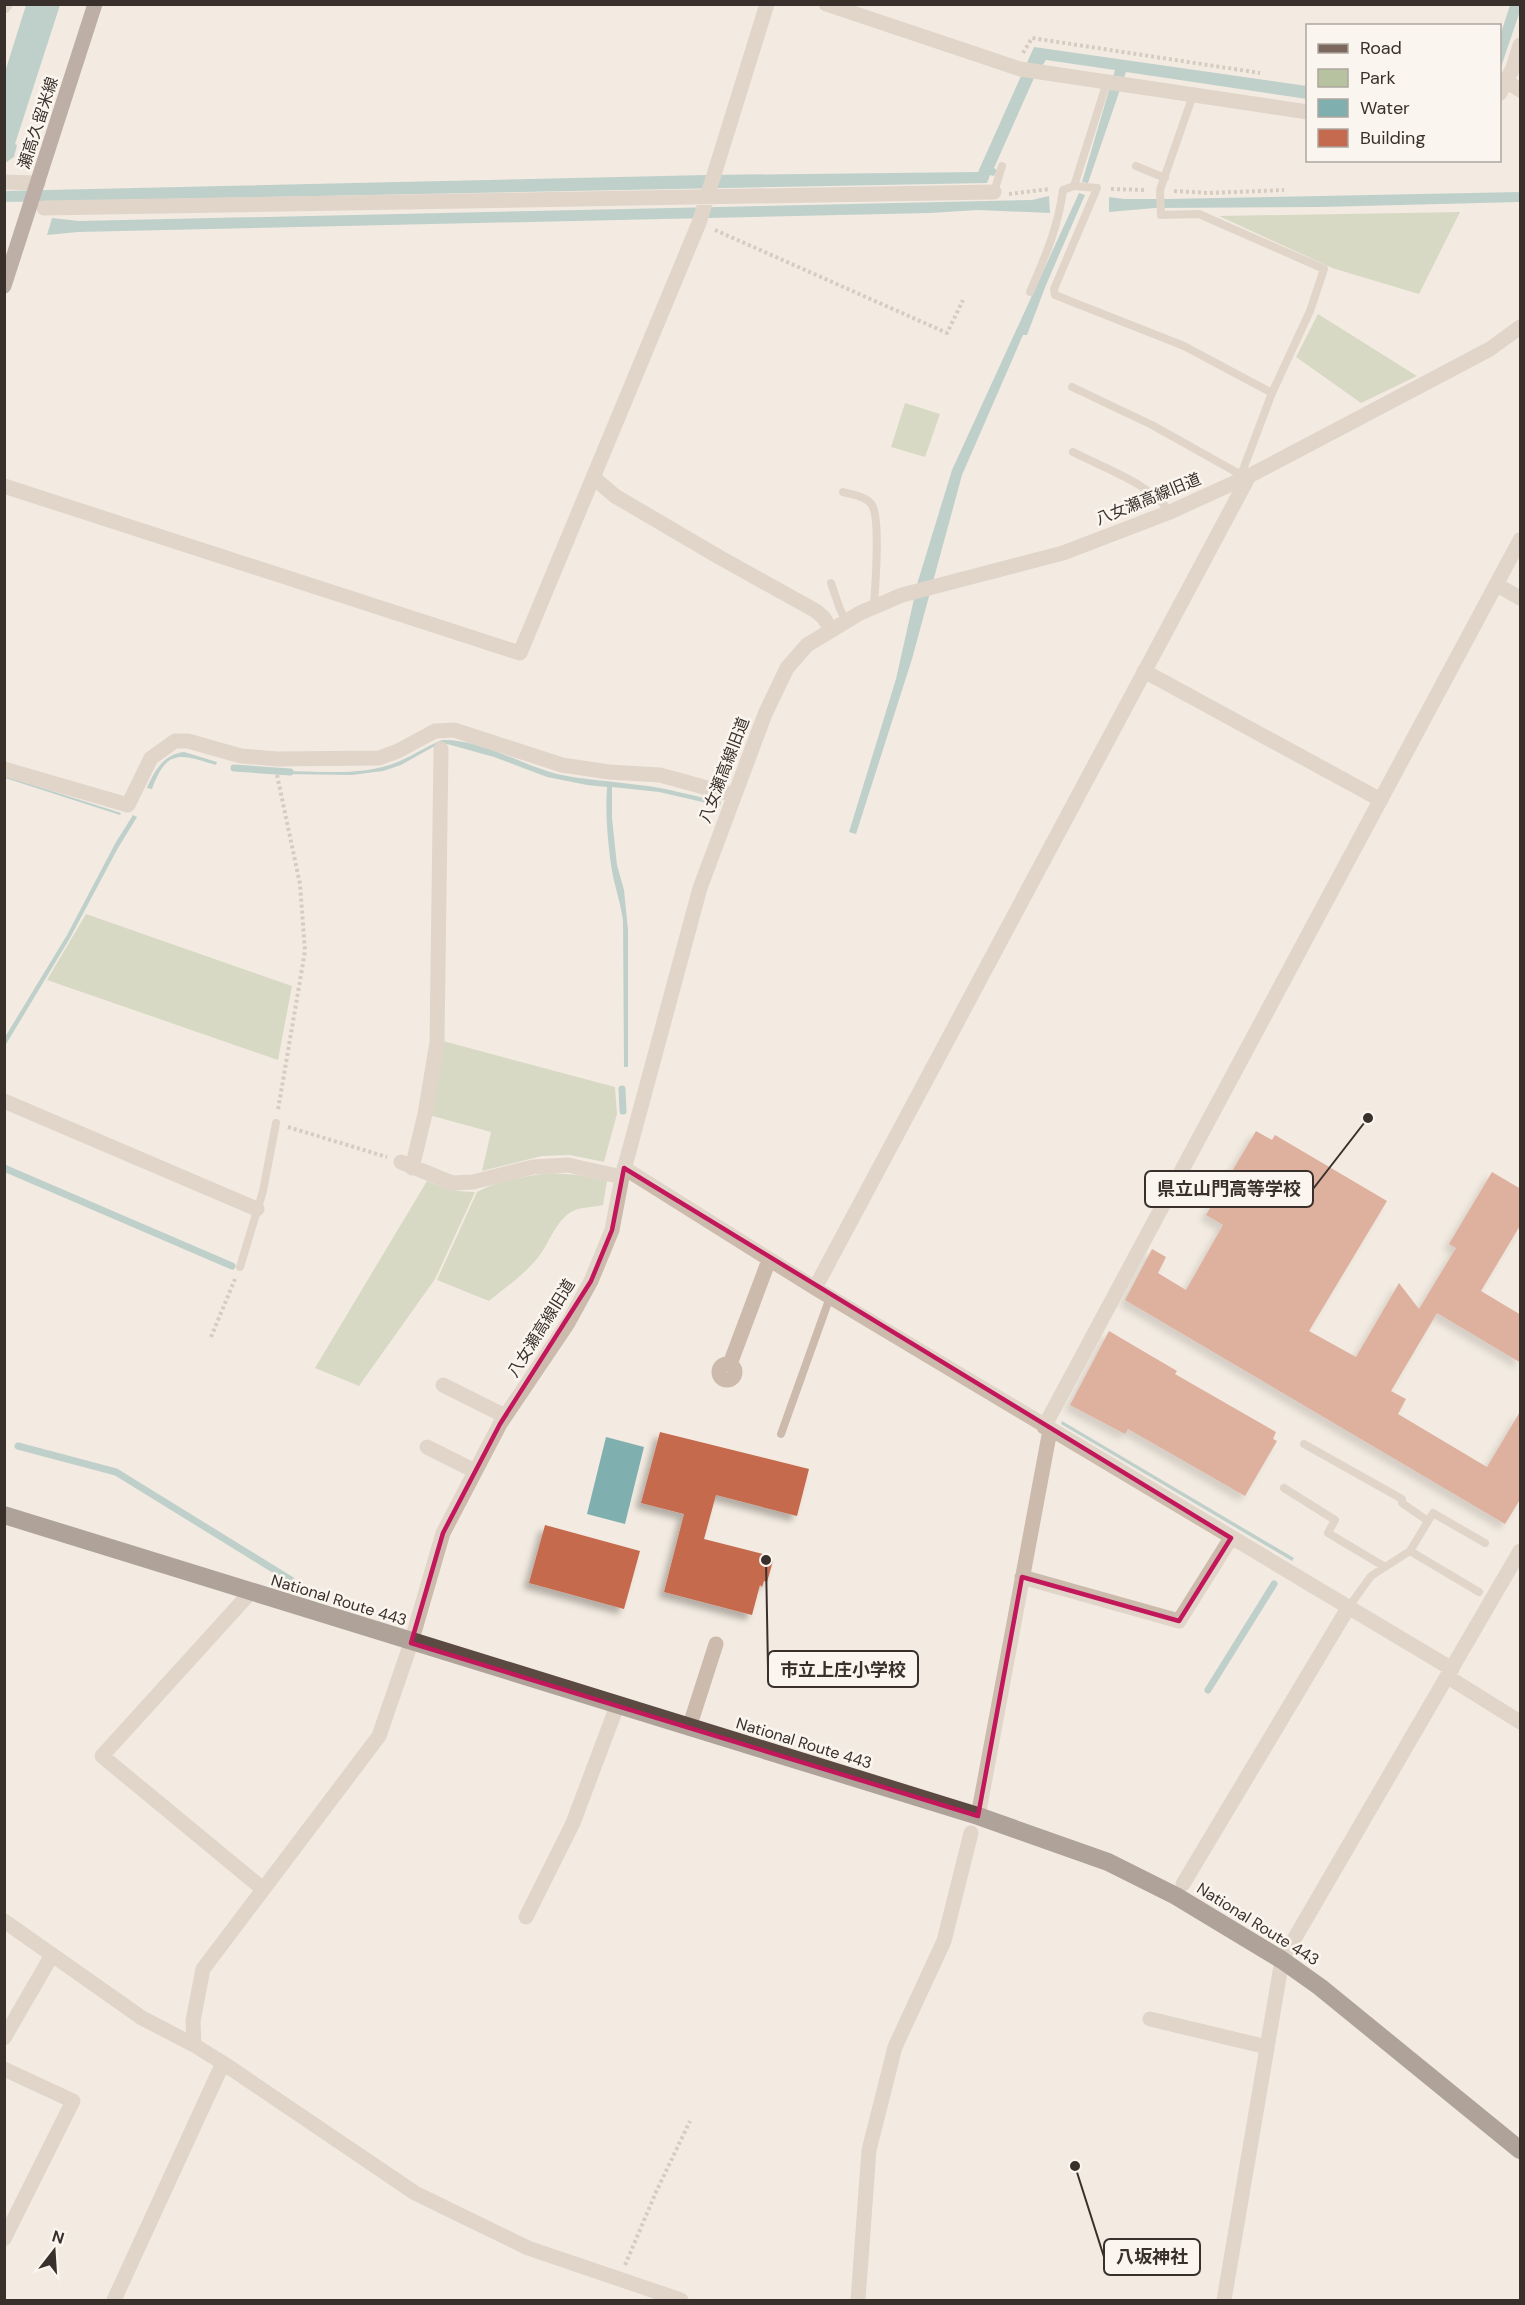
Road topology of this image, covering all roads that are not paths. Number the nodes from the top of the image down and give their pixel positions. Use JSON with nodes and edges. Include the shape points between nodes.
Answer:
{"nodes":[{"id":1,"x":95,"y":4,"type":"edge"},
{"id":2,"x":767,"y":4,"type":"edge"},
{"id":3,"x":826,"y":4,"type":"edge"},
{"id":4,"x":1521,"y":45,"type":"edge"},
{"id":5,"x":1107,"y":82,"type":"junction"},
{"id":6,"x":1503,"y":87,"type":"edge"},
{"id":7,"x":1521,"y":90,"type":"edge"},
{"id":8,"x":1193,"y":95,"type":"junction"},
{"id":9,"x":1306,"y":112,"type":"edge"},
{"id":10,"x":1002,"y":166,"type":"dead end"},
{"id":11,"x":1136,"y":166,"type":"dead end"},
{"id":12,"x":1165,"y":178,"type":"junction"},
{"id":13,"x":4,"y":182,"type":"edge"},
{"id":14,"x":38,"y":183,"type":"junction"},
{"id":15,"x":1074,"y":186,"type":"junction"},
{"id":16,"x":994,"y":192,"type":"joint"},
{"id":17,"x":707,"y":196,"type":"junction"},
{"id":18,"x":37,"y":206,"type":"junction"},
{"id":19,"x":4,"y":286,"type":"edge"},
{"id":20,"x":1030,"y":292,"type":"dead end"},
{"id":21,"x":1521,"y":327,"type":"edge"},
{"id":22,"x":1072,"y":387,"type":"dead end"},
{"id":23,"x":1272,"y":393,"type":"junction"},
{"id":24,"x":1074,"y":452,"type":"dead end"},
{"id":25,"x":1246,"y":476,"type":"junction"},
{"id":26,"x":593,"y":477,"type":"junction"},
{"id":27,"x":4,"y":486,"type":"edge"},
{"id":28,"x":843,"y":492,"type":"dead end"},
{"id":29,"x":1170,"y":512,"type":"junction"},
{"id":30,"x":1521,"y":540,"type":"edge"},
{"id":31,"x":831,"y":584,"type":"dead end"},
{"id":32,"x":1497,"y":585,"type":"junction"},
{"id":33,"x":1521,"y":598,"type":"edge"},
{"id":34,"x":874,"y":607,"type":"junction"},
{"id":35,"x":846,"y":621,"type":"junction"},
{"id":36,"x":831,"y":630,"type":"junction"},
{"id":37,"x":1144,"y":671,"type":"junction"},
{"id":38,"x":441,"y":749,"type":"dead end"},
{"id":39,"x":4,"y":769,"type":"edge"},
{"id":40,"x":733,"y":795,"type":"junction"},
{"id":41,"x":1382,"y":800,"type":"junction"},
{"id":42,"x":4,"y":1101,"type":"edge"},
{"id":43,"x":276,"y":1123,"type":"road end"},
{"id":44,"x":623,"y":1172,"type":"junction"},
{"id":45,"x":257,"y":1209,"type":"junction"},
{"id":46,"x":769,"y":1260,"type":"junction"},
{"id":47,"x":240,"y":1267,"type":"road end"},
{"id":48,"x":815,"y":1288,"type":"junction"},
{"id":49,"x":830,"y":1297,"type":"junction"},
{"id":50,"x":730,"y":1364,"type":"dead end"},
{"id":51,"x":443,"y":1385,"type":"dead end"},
{"id":52,"x":506,"y":1416,"type":"junction"},
{"id":53,"x":1047,"y":1428,"type":"junction"},
{"id":54,"x":781,"y":1434,"type":"dead end"},
{"id":55,"x":1304,"y":1444,"type":"dead end"},
{"id":56,"x":427,"y":1447,"type":"dead end"},
{"id":57,"x":475,"y":1471,"type":"junction"},
{"id":58,"x":1284,"y":1488,"type":"dead end"},
{"id":59,"x":4,"y":1515,"type":"edge"},
{"id":60,"x":1428,"y":1521,"type":"junction"},
{"id":61,"x":1231,"y":1538,"type":"junction"},
{"id":62,"x":1485,"y":1544,"type":"dead end"},
{"id":63,"x":1410,"y":1551,"type":"junction"},
{"id":64,"x":1521,"y":1551,"type":"edge"},
{"id":65,"x":1385,"y":1567,"type":"junction"},
{"id":66,"x":1022,"y":1577,"type":"junction"},
{"id":67,"x":1479,"y":1592,"type":"dead end"},
{"id":68,"x":250,"y":1593,"type":"junction"},
{"id":69,"x":1348,"y":1608,"type":"junction"},
{"id":70,"x":411,"y":1643,"type":"junction"},
{"id":71,"x":716,"y":1644,"type":"dead end"},
{"id":72,"x":1450,"y":1673,"type":"junction"},
{"id":73,"x":617,"y":1706,"type":"junction"},
{"id":74,"x":1521,"y":1722,"type":"edge"},
{"id":75,"x":689,"y":1728,"type":"junction"},
{"id":76,"x":974,"y":1825,"type":"junction"},
{"id":77,"x":1183,"y":1884,"type":"dead end"},
{"id":78,"x":263,"y":1889,"type":"junction"},
{"id":79,"x":526,"y":1917,"type":"dead end"},
{"id":80,"x":4,"y":1921,"type":"edge"},
{"id":81,"x":52,"y":1955,"type":"junction"},
{"id":82,"x":1282,"y":1960,"type":"junction"},
{"id":83,"x":1150,"y":2019,"type":"dead end"},
{"id":84,"x":4,"y":2038,"type":"edge"},
{"id":85,"x":194,"y":2045,"type":"junction"},
{"id":86,"x":1267,"y":2047,"type":"junction"},
{"id":87,"x":223,"y":2063,"type":"junction"},
{"id":88,"x":4,"y":2069,"type":"edge"},
{"id":89,"x":1521,"y":2150,"type":"edge"},
{"id":90,"x":4,"y":2239,"type":"edge"},
{"id":91,"x":114,"y":2301,"type":"edge"},
{"id":92,"x":681,"y":2301,"type":"edge"},
{"id":93,"x":858,"y":2301,"type":"edge"},
{"id":94,"x":1224,"y":2301,"type":"edge"}],
"edges":[{"from":1,"to":14,"type":"main road","name":"瀬高久留米線"},
{"from":2,"to":17,"type":"street"},
{"from":3,"to":5,"type":"street","via":[[1016,68]]},
{"from":4,"to":6,"type":"street"},
{"from":5,"to":8,"type":"street"},
{"from":5,"to":15,"type":"lane"},
{"from":6,"to":7,"type":"street"},
{"from":8,"to":9,"type":"street"},
{"from":8,"to":12,"type":"lane"},
{"from":10,"to":16,"type":"lane"},
{"from":11,"to":12,"type":"lane"},
{"from":12,"to":23,"type":"lane","via":[[1160,190],[1161,215],[1199,214],[1324,269],[1310,311]]},
{"from":13,"to":14,"type":"street"},
{"from":14,"to":18,"type":"main road","name":"瀬高久留米線"},
{"from":15,"to":20,"type":"lane","via":[[1063,190],[1051,244]]},
{"from":15,"to":23,"type":"lane","via":[[1097,188],[1054,289],[1055,295],[1184,346]]},
{"from":16,"to":17,"type":"street"},
{"from":17,"to":18,"type":"street"},
{"from":17,"to":26,"type":"street"},
{"from":18,"to":19,"type":"main road","name":"瀬高久留米線"},
{"from":21,"to":25,"type":"street","name":"八女瀬高線旧道","via":[[1490,349]]},
{"from":22,"to":25,"type":"lane"},
{"from":23,"to":25,"type":"lane"},
{"from":24,"to":29,"type":"lane","via":[[1149,491]]},
{"from":25,"to":29,"type":"street","name":"八女瀬高線旧道"},
{"from":25,"to":37,"type":"street"},
{"from":26,"to":27,"type":"street","via":[[520,653]]},
{"from":26,"to":36,"type":"street","via":[[615,496],[816,611]]},
{"from":28,"to":34,"type":"lane","via":[[863,497],[872,506],[876,528]]},
{"from":29,"to":34,"type":"street","name":"八女瀬高線旧道","via":[[1063,553],[902,595]]},
{"from":30,"to":32,"type":"street"},
{"from":31,"to":35,"type":"lane"},
{"from":32,"to":33,"type":"street"},
{"from":32,"to":41,"type":"street"},
{"from":34,"to":35,"type":"street","name":"八女瀬高線旧道"},
{"from":35,"to":36,"type":"street","name":"八女瀬高線旧道"},
{"from":36,"to":40,"type":"street","name":"八女瀬高線旧道","via":[[807,645],[787,668]]},
{"from":37,"to":41,"type":"street"},
{"from":37,"to":48,"type":"street"},
{"from":38,"to":44,"type":"street","via":[[437,1042],[425,1114],[407,1165],[452,1183],[473,1182],[533,1167],[568,1165]]},
{"from":39,"to":40,"type":"street","via":[[128,805],[151,758],[175,741],[241,756],[277,759],[380,758],[435,731],[454,729],[562,765],[660,776]]},
{"from":40,"to":44,"type":"street","name":"八女瀬高線旧道","via":[[700,888]]},
{"from":41,"to":53,"type":"street"},
{"from":42,"to":45,"type":"street"},
{"from":43,"to":45,"type":"lane"},
{"from":44,"to":46,"type":"street"},
{"from":44,"to":52,"type":"street","name":"八女瀬高線旧道","via":[[612,1230],[591,1281]]},
{"from":45,"to":47,"type":"lane"},
{"from":46,"to":48,"type":"street"},
{"from":46,"to":50,"type":"street"},
{"from":48,"to":49,"type":"street"},
{"from":49,"to":53,"type":"street"},
{"from":49,"to":54,"type":"lane"},
{"from":51,"to":52,"type":"street"},
{"from":52,"to":57,"type":"street","name":"八女瀬高線旧道"},
{"from":53,"to":61,"type":"street"},
{"from":53,"to":66,"type":"street"},
{"from":55,"to":60,"type":"lane","via":[[1402,1499],[1401,1503]]},
{"from":56,"to":57,"type":"street"},
{"from":57,"to":70,"type":"street","name":"八女瀬高線旧道","via":[[443,1533]]},
{"from":58,"to":65,"type":"lane","via":[[1335,1520],[1328,1533]]},
{"from":59,"to":68,"type":"highway","name":"National Route 443"},
{"from":60,"to":62,"type":"lane","via":[[1433,1514]]},
{"from":60,"to":63,"type":"lane"},
{"from":61,"to":66,"type":"street","via":[[1179,1621]]},
{"from":61,"to":69,"type":"street"},
{"from":63,"to":65,"type":"lane"},
{"from":63,"to":67,"type":"lane"},
{"from":64,"to":72,"type":"street"},
{"from":65,"to":69,"type":"lane","via":[[1371,1576]]},
{"from":66,"to":76,"type":"street"},
{"from":68,"to":70,"type":"highway","name":"National Route 443"},
{"from":68,"to":78,"type":"street","via":[[102,1756]]},
{"from":69,"to":72,"type":"street"},
{"from":69,"to":77,"type":"street"},
{"from":70,"to":73,"type":"highway","name":"National Route 443"},
{"from":70,"to":78,"type":"street","name":"八女瀬高線旧道","via":[[379,1736]]},
{"from":71,"to":75,"type":"street"},
{"from":72,"to":74,"type":"street"},
{"from":72,"to":82,"type":"street"},
{"from":73,"to":75,"type":"highway","name":"National Route 443"},
{"from":73,"to":79,"type":"street","via":[[573,1823]]},
{"from":75,"to":76,"type":"highway","name":"National Route 443"},
{"from":76,"to":82,"type":"highway","name":"National Route 443","via":[[1108,1862],[1176,1896]]},
{"from":76,"to":93,"type":"street","via":[[944,1941],[895,2047],[869,2150]]},
{"from":78,"to":85,"type":"street","name":"八女瀬高線旧道","via":[[203,1968],[193,2021]]},
{"from":80,"to":81,"type":"street"},
{"from":81,"to":84,"type":"street"},
{"from":81,"to":85,"type":"street","via":[[142,2019]]},
{"from":82,"to":86,"type":"street"},
{"from":82,"to":89,"type":"highway","name":"National Route 443"},
{"from":83,"to":86,"type":"street"},
{"from":85,"to":87,"type":"street"},
{"from":86,"to":94,"type":"street"},
{"from":87,"to":91,"type":"street"},
{"from":87,"to":92,"type":"street","via":[[415,2193],[528,2248]]},
{"from":88,"to":90,"type":"street","via":[[73,2101]]}]}
